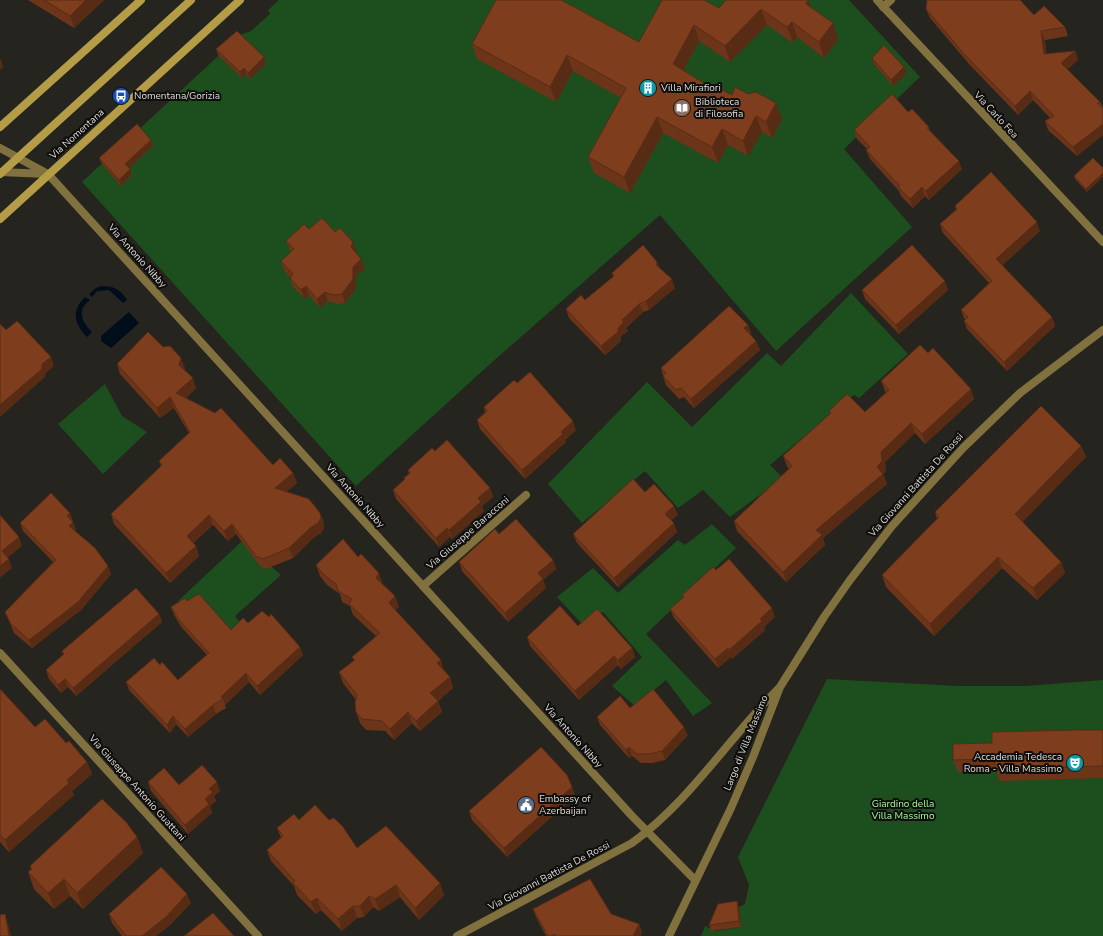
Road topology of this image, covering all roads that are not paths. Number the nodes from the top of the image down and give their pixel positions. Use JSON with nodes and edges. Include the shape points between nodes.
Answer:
{"nodes":[{"id":1,"x":141,"y":0,"type":"edge"},
{"id":2,"x":191,"y":0,"type":"edge"},
{"id":3,"x":240,"y":0,"type":"edge"},
{"id":4,"x":877,"y":0,"type":"edge"},
{"id":5,"x":891,"y":0,"type":"edge"},
{"id":6,"x":883,"y":7,"type":"junction"},
{"id":7,"x":0,"y":127,"type":"edge"},
{"id":8,"x":0,"y":148,"type":"edge"},
{"id":9,"x":17,"y":157,"type":"junction"},
{"id":10,"x":0,"y":173,"type":"edge"},
{"id":11,"x":48,"y":174,"type":"junction"},
{"id":12,"x":0,"y":219,"type":"edge"},
{"id":13,"x":1103,"y":242,"type":"edge"},
{"id":14,"x":1103,"y":330,"type":"edge"},
{"id":15,"x":526,"y":495,"type":"dead end"},
{"id":16,"x":423,"y":586,"type":"junction"},
{"id":17,"x":0,"y":653,"type":"edge"},
{"id":18,"x":780,"y":687,"type":"junction"},
{"id":19,"x":648,"y":832,"type":"junction"},
{"id":20,"x":695,"y":880,"type":"junction"},
{"id":21,"x":258,"y":936,"type":"edge"},
{"id":22,"x":457,"y":936,"type":"edge"},
{"id":23,"x":669,"y":936,"type":"edge"}],
"edges":[{"from":1,"to":7,"type":"street"},
{"from":2,"to":9,"type":"street"},
{"from":3,"to":11,"type":"street","name":"Via Nomentana"},
{"from":4,"to":6,"type":"street","name":"Via Carlo Fea"},
{"from":5,"to":6,"type":"street"},
{"from":6,"to":13,"type":"street","name":"Via Carlo Fea"},
{"from":8,"to":9,"type":"street","name":"Via Antonio Nibby"},
{"from":9,"to":10,"type":"street"},
{"from":9,"to":11,"type":"street","name":"Via Antonio Nibby"},
{"from":10,"to":11,"type":"street"},
{"from":11,"to":12,"type":"street","name":"Via Nomentana"},
{"from":11,"to":16,"type":"street","name":"Via Antonio Nibby"},
{"from":14,"to":18,"type":"street","name":"Via Giovanni Battista De Rossi","via":[[1036,380],[962,448],[876,545],[824,616]]},
{"from":15,"to":16,"type":"street","name":"Via Giuseppe Baracconi"},
{"from":16,"to":19,"type":"street","name":"Via Antonio Nibby"},
{"from":17,"to":21,"type":"street","name":"Via Giuseppe Antonio Guattani"},
{"from":18,"to":19,"type":"street","name":"Largo di Villa Massimo","via":[[747,720],[676,805]]},
{"from":18,"to":20,"type":"street","name":"Largo di Villa Massimo","via":[[753,757]]},
{"from":19,"to":20,"type":"street"},
{"from":19,"to":22,"type":"street","name":"Via Giovanni Battista De Rossi","via":[[632,843]]},
{"from":20,"to":23,"type":"street","name":"Largo di Villa Massimo"}]}
